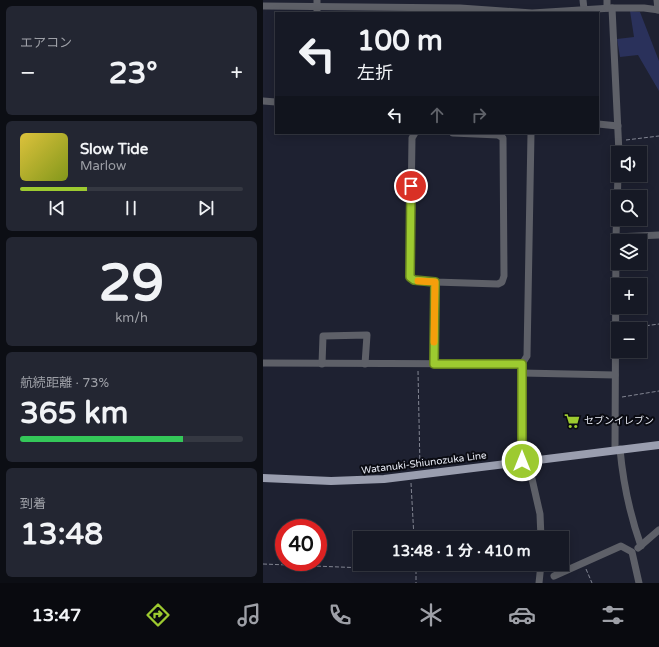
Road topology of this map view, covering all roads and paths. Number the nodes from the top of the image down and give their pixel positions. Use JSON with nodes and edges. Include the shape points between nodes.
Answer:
{"nodes":[{"id":1,"x":583,"y":0,"type":"edge"},
{"id":2,"x":607,"y":0,"type":"edge"},
{"id":3,"x":657,"y":0,"type":"edge"},
{"id":4,"x":263,"y":6,"type":"edge"},
{"id":5,"x":317,"y":6,"type":"edge"},
{"id":6,"x":609,"y":8,"type":"junction"},
{"id":7,"x":584,"y":9,"type":"junction"},
{"id":8,"x":380,"y":10,"type":"edge"},
{"id":9,"x":658,"y":10,"type":"edge"},
{"id":10,"x":518,"y":12,"type":"edge"},
{"id":11,"x":545,"y":12,"type":"edge"},
{"id":12,"x":263,"y":101,"type":"edge"},
{"id":13,"x":275,"y":102,"type":"edge"},
{"id":14,"x":599,"y":124,"type":"edge"},
{"id":15,"x":618,"y":126,"type":"junction"},
{"id":16,"x":414,"y":134,"type":"edge"},
{"id":17,"x":476,"y":134,"type":"edge"},
{"id":18,"x":531,"y":134,"type":"edge"},
{"id":19,"x":659,"y":136,"type":"edge"},
{"id":20,"x":619,"y":140,"type":"junction"},
{"id":21,"x":619,"y":146,"type":"edge"},
{"id":22,"x":619,"y":182,"type":"edge"},
{"id":23,"x":616,"y":234,"type":"edge"},
{"id":24,"x":659,"y":235,"type":"edge"},
{"id":25,"x":647,"y":236,"type":"edge"},
{"id":26,"x":616,"y":270,"type":"edge"},
{"id":27,"x":435,"y":282,"type":"junction"},
{"id":28,"x":659,"y":324,"type":"edge"},
{"id":29,"x":647,"y":326,"type":"edge"},
{"id":30,"x":263,"y":363,"type":"edge"},
{"id":31,"x":322,"y":364,"type":"junction"},
{"id":32,"x":365,"y":364,"type":"junction"},
{"id":33,"x":418,"y":364,"type":"junction"},
{"id":34,"x":434,"y":364,"type":"junction"},
{"id":35,"x":522,"y":364,"type":"junction"},
{"id":36,"x":522,"y":373,"type":"junction"},
{"id":37,"x":615,"y":375,"type":"junction"},
{"id":38,"x":659,"y":391,"type":"edge"},
{"id":39,"x":615,"y":398,"type":"junction"},
{"id":40,"x":659,"y":445,"type":"edge"},
{"id":41,"x":618,"y":450,"type":"junction"},
{"id":42,"x":522,"y":461,"type":"junction"},
{"id":43,"x":420,"y":474,"type":"junction"},
{"id":44,"x":411,"y":476,"type":"junction"},
{"id":45,"x":263,"y":478,"type":"edge"},
{"id":46,"x":659,"y":530,"type":"edge"},
{"id":47,"x":414,"y":531,"type":"edge"},
{"id":48,"x":541,"y":531,"type":"edge"},
{"id":49,"x":641,"y":546,"type":"junction"},
{"id":50,"x":632,"y":552,"type":"junction"},
{"id":51,"x":584,"y":563,"type":"junction"},
{"id":52,"x":263,"y":564,"type":"edge"},
{"id":53,"x":353,"y":568,"type":"edge"},
{"id":54,"x":416,"y":571,"type":"edge"},
{"id":55,"x":540,"y":571,"type":"edge"},
{"id":56,"x":554,"y":576,"type":"dead end"},
{"id":57,"x":416,"y":583,"type":"edge"},
{"id":58,"x":539,"y":583,"type":"edge"},
{"id":59,"x":592,"y":583,"type":"edge"},
{"id":60,"x":639,"y":583,"type":"edge"}],
"edges":[{"from":1,"to":7,"type":"street"},
{"from":2,"to":6,"type":"street"},
{"from":3,"to":9,"type":"street"},
{"from":4,"to":5,"type":"street"},
{"from":5,"to":8,"type":"street"},
{"from":6,"to":7,"type":"street"},
{"from":6,"to":9,"type":"street"},
{"from":6,"to":15,"type":"street"},
{"from":7,"to":11,"type":"street"},
{"from":8,"to":10,"type":"street","via":[[460,8]]},
{"from":12,"to":13,"type":"street"},
{"from":14,"to":15,"type":"street"},
{"from":15,"to":20,"type":"street"},
{"from":16,"to":27,"type":"street","via":[[412,138],[410,277],[414,280]]},
{"from":17,"to":27,"type":"street","via":[[498,135],[503,138],[504,276],[502,282],[497,284]]},
{"from":18,"to":35,"type":"street","via":[[527,356]]},
{"from":19,"to":20,"type":"path"},
{"from":20,"to":21,"type":"street"},
{"from":22,"to":23,"type":"street"},
{"from":24,"to":25,"type":"street"},
{"from":26,"to":37,"type":"street"},
{"from":27,"to":34,"type":"street"},
{"from":28,"to":29,"type":"path"},
{"from":30,"to":31,"type":"street"},
{"from":31,"to":32,"type":"street"},
{"from":31,"to":32,"type":"street","via":[[323,336],[367,335]]},
{"from":32,"to":33,"type":"street"},
{"from":33,"to":34,"type":"street"},
{"from":33,"to":43,"type":"path"},
{"from":34,"to":35,"type":"street"},
{"from":35,"to":36,"type":"street"},
{"from":36,"to":37,"type":"street"},
{"from":36,"to":42,"type":"street"},
{"from":37,"to":39,"type":"street"},
{"from":38,"to":39,"type":"path"},
{"from":39,"to":41,"type":"street"},
{"from":40,"to":41,"type":"main road","name":"Watanuki-Shiunozuka Line"},
{"from":41,"to":42,"type":"main road","name":"Watanuki-Shiunozuka Line"},
{"from":41,"to":49,"type":"street"},
{"from":42,"to":43,"type":"main road","name":"Watanuki-Shiunozuka Line"},
{"from":42,"to":48,"type":"street","via":[[530,470],[540,514]]},
{"from":43,"to":44,"type":"main road","name":"Watanuki-Shiunozuka Line"},
{"from":44,"to":45,"type":"main road","name":"Watanuki-Shiunozuka Line","via":[[331,481]]},
{"from":44,"to":47,"type":"path"},
{"from":46,"to":49,"type":"street"},
{"from":49,"to":50,"type":"street"},
{"from":50,"to":51,"type":"street","via":[[621,546]]},
{"from":50,"to":60,"type":"street"},
{"from":51,"to":56,"type":"street"},
{"from":51,"to":59,"type":"path"},
{"from":52,"to":53,"type":"path"},
{"from":54,"to":57,"type":"path"},
{"from":55,"to":58,"type":"street"}]}
